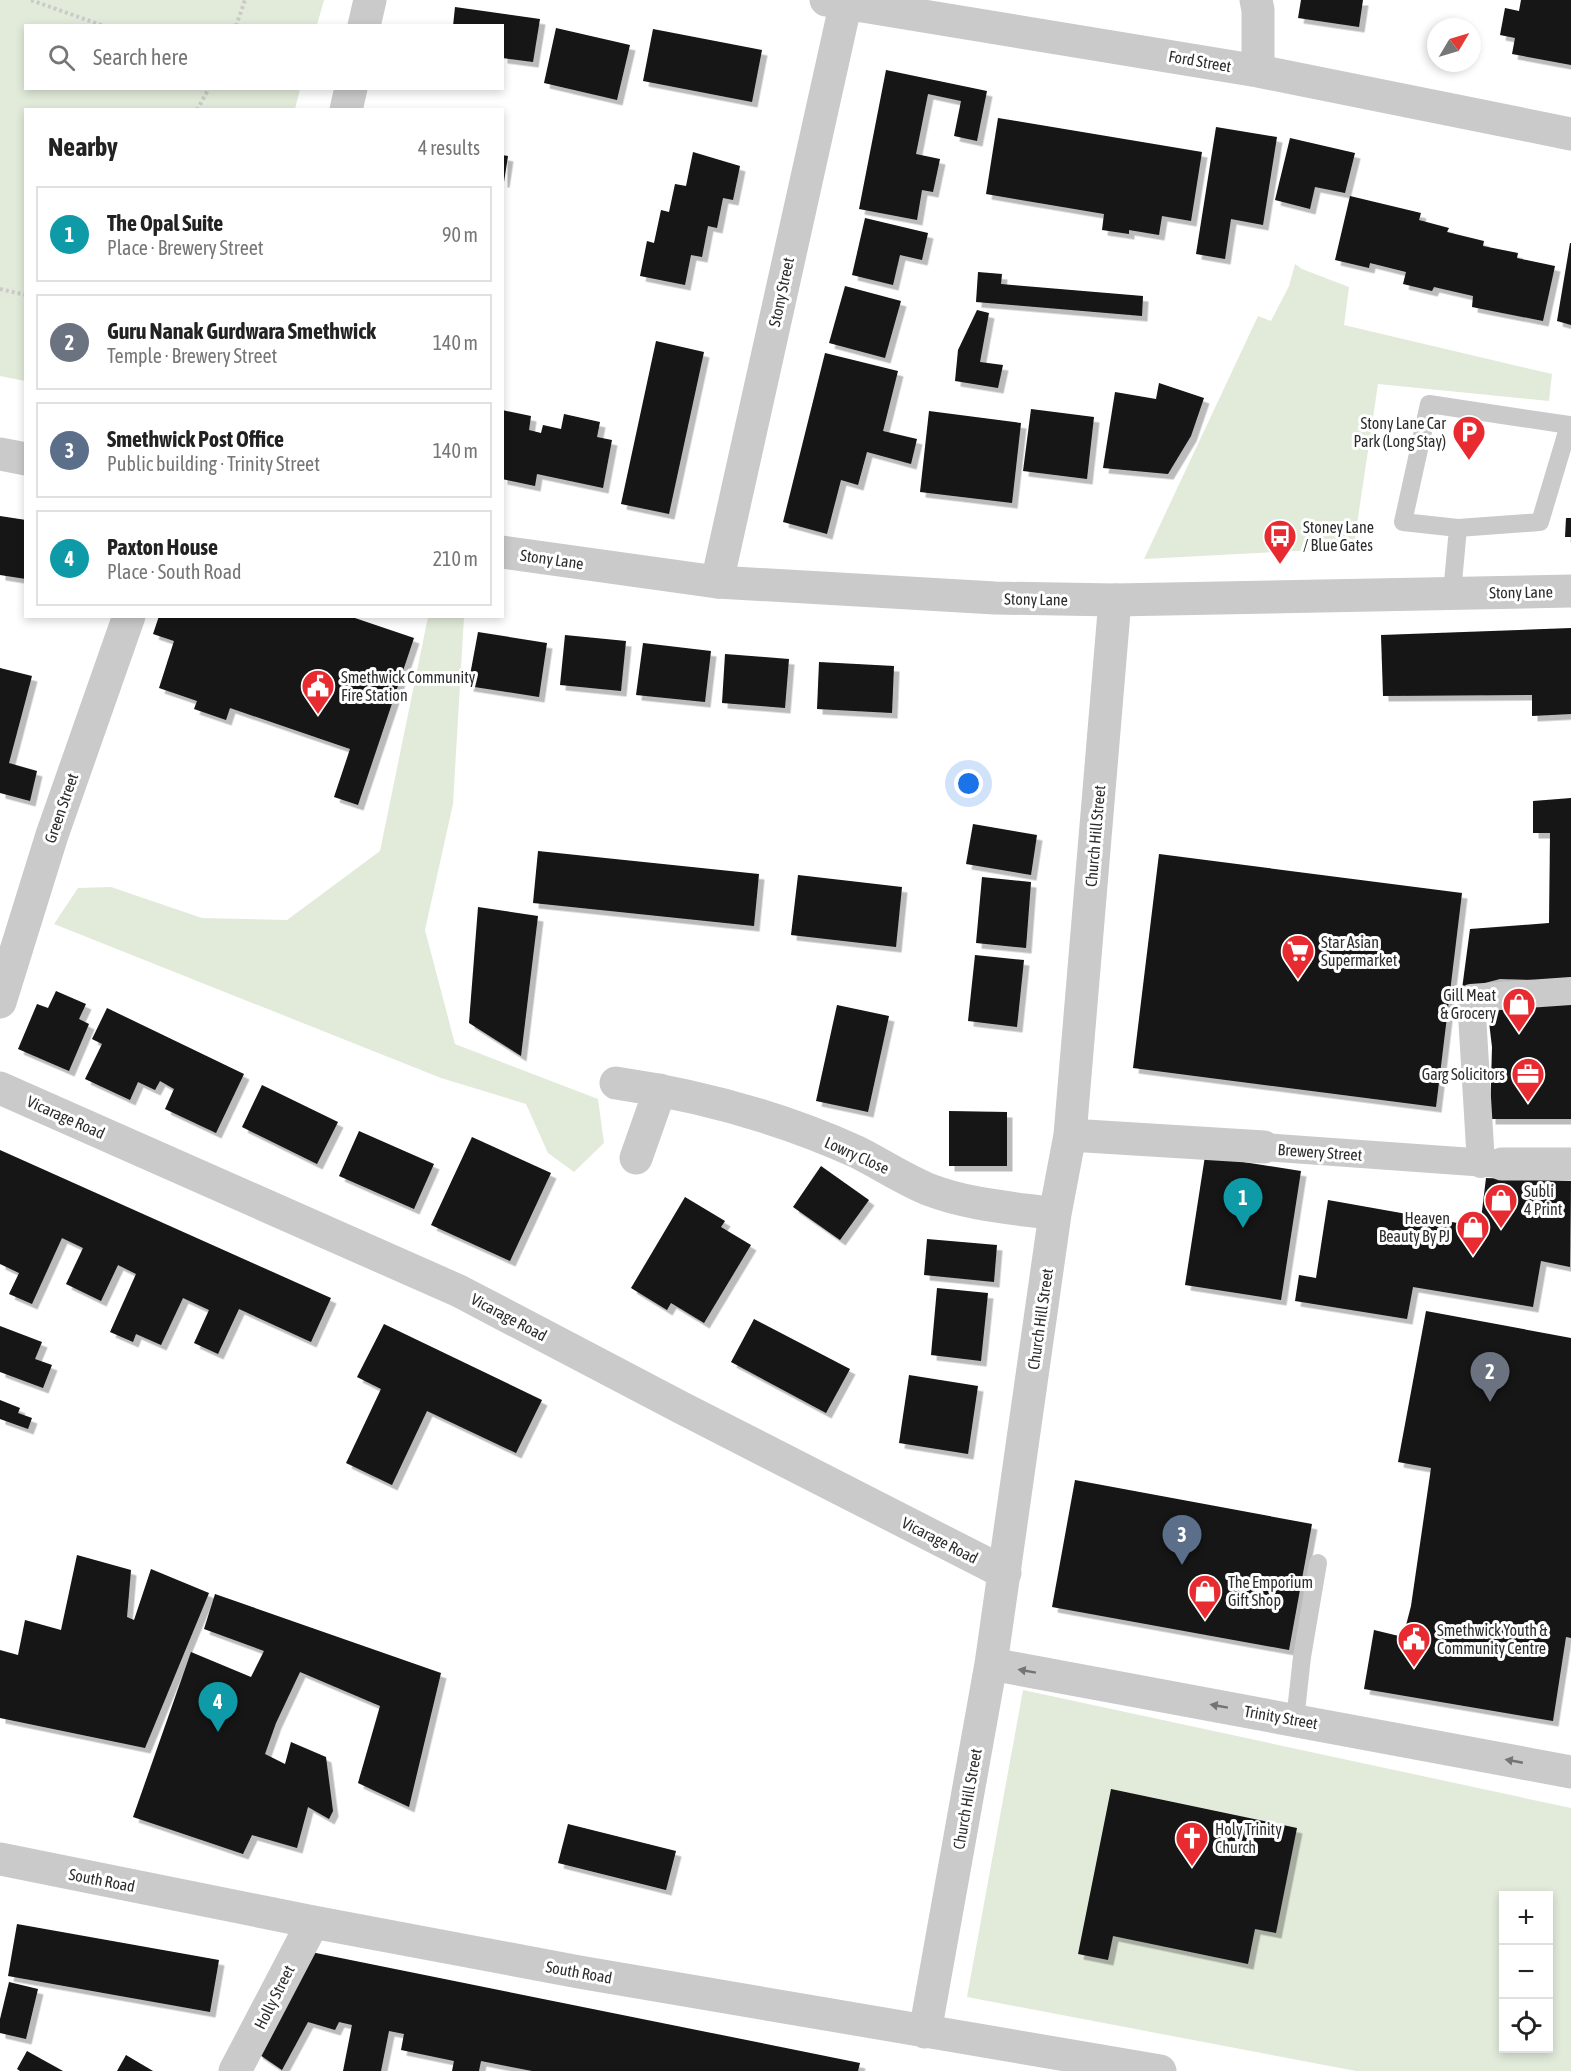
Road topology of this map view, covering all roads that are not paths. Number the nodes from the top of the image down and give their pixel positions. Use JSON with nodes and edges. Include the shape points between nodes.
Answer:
{"nodes":[{"id":1,"x":370,"y":0,"type":"edge"},
{"id":2,"x":1256,"y":0,"type":"edge"},
{"id":3,"x":836,"y":1,"type":"edge"},
{"id":4,"x":364,"y":24,"type":"edge"},
{"id":5,"x":1258,"y":71,"type":"junction"},
{"id":6,"x":351,"y":90,"type":"edge"},
{"id":7,"x":346,"y":108,"type":"edge"},
{"id":8,"x":1571,"y":134,"type":"edge"},
{"id":9,"x":0,"y":454,"type":"edge"},
{"id":10,"x":24,"y":459,"type":"edge"},
{"id":11,"x":1458,"y":528,"type":"junction"},
{"id":12,"x":504,"y":552,"type":"edge"},
{"id":13,"x":717,"y":582,"type":"junction"},
{"id":14,"x":1571,"y":591,"type":"edge"},
{"id":15,"x":1452,"y":593,"type":"junction"},
{"id":16,"x":1115,"y":600,"type":"junction"},
{"id":17,"x":128,"y":618,"type":"edge"},
{"id":18,"x":1571,"y":991,"type":"edge"},
{"id":19,"x":0,"y":1002,"type":"edge"},
{"id":20,"x":616,"y":1083,"type":"dead end"},
{"id":21,"x":0,"y":1088,"type":"edge"},
{"id":22,"x":660,"y":1090,"type":"junction"},
{"id":23,"x":1070,"y":1135,"type":"junction"},
{"id":24,"x":1264,"y":1147,"type":"joint"},
{"id":25,"x":636,"y":1158,"type":"dead end"},
{"id":26,"x":1492,"y":1164,"type":"junction"},
{"id":27,"x":1571,"y":1164,"type":"edge"},
{"id":28,"x":1055,"y":1214,"type":"junction"},
{"id":29,"x":1318,"y":1563,"type":"dead end"},
{"id":30,"x":1005,"y":1573,"type":"junction"},
{"id":31,"x":991,"y":1664,"type":"junction"},
{"id":32,"x":1295,"y":1720,"type":"junction"},
{"id":33,"x":1571,"y":1772,"type":"edge"},
{"id":34,"x":0,"y":1859,"type":"edge"},
{"id":35,"x":313,"y":1922,"type":"junction"},
{"id":36,"x":925,"y":2032,"type":"junction"},
{"id":37,"x":1071,"y":2064,"type":"edge"},
{"id":38,"x":236,"y":2071,"type":"edge"},
{"id":39,"x":1160,"y":2071,"type":"edge"}],
"edges":[{"from":1,"to":4,"type":"street"},
{"from":2,"to":5,"type":"street"},
{"from":3,"to":5,"type":"street","name":"Ford Street"},
{"from":3,"to":13,"type":"street","name":"Stony Street"},
{"from":5,"to":8,"type":"street","name":"Ford Street"},
{"from":6,"to":7,"type":"street"},
{"from":9,"to":10,"type":"street"},
{"from":11,"to":11,"type":"lane","via":[[1404,522],[1429,404],[1569,425],[1540,522]]},
{"from":11,"to":15,"type":"lane"},
{"from":12,"to":13,"type":"street","name":"Stony Lane"},
{"from":13,"to":16,"type":"street","name":"Stony Lane","via":[[995,598]]},
{"from":14,"to":15,"type":"street","name":"Stony Lane"},
{"from":15,"to":16,"type":"street","name":"Stony Lane"},
{"from":16,"to":23,"type":"street","name":"Church Hill Street"},
{"from":17,"to":19,"type":"street","name":"Green Street","via":[[52,835]]},
{"from":18,"to":26,"type":"street","via":[[1471,998]]},
{"from":20,"to":22,"type":"street","name":"Lowry Close"},
{"from":21,"to":30,"type":"street","name":"Vicarage Road","via":[[459,1291]]},
{"from":22,"to":25,"type":"street"},
{"from":22,"to":28,"type":"street","name":"Lowry Close","via":[[764,1117],[856,1152],[930,1190],[973,1202]]},
{"from":23,"to":24,"type":"street","name":"Brewery Street"},
{"from":23,"to":28,"type":"street","name":"Church Hill Street"},
{"from":24,"to":26,"type":"street","name":"Brewery Street"},
{"from":26,"to":27,"type":"street","name":"Brewery Street"},
{"from":28,"to":30,"type":"street","name":"Church Hill Street"},
{"from":29,"to":32,"type":"lane"},
{"from":30,"to":31,"type":"street","name":"Church Hill Street"},
{"from":32,"to":31,"type":"street","name":"Trinity Street","one_way":true},
{"from":31,"to":36,"type":"street","name":"Church Hill Street"},
{"from":33,"to":32,"type":"street","name":"Trinity Street","one_way":true},
{"from":34,"to":35,"type":"street","name":"South Road"},
{"from":35,"to":36,"type":"street","name":"South Road"},
{"from":35,"to":38,"type":"street","name":"Holly Street"},
{"from":36,"to":37,"type":"street","name":"South Road"},
{"from":37,"to":39,"type":"street","name":"South Road"}]}
